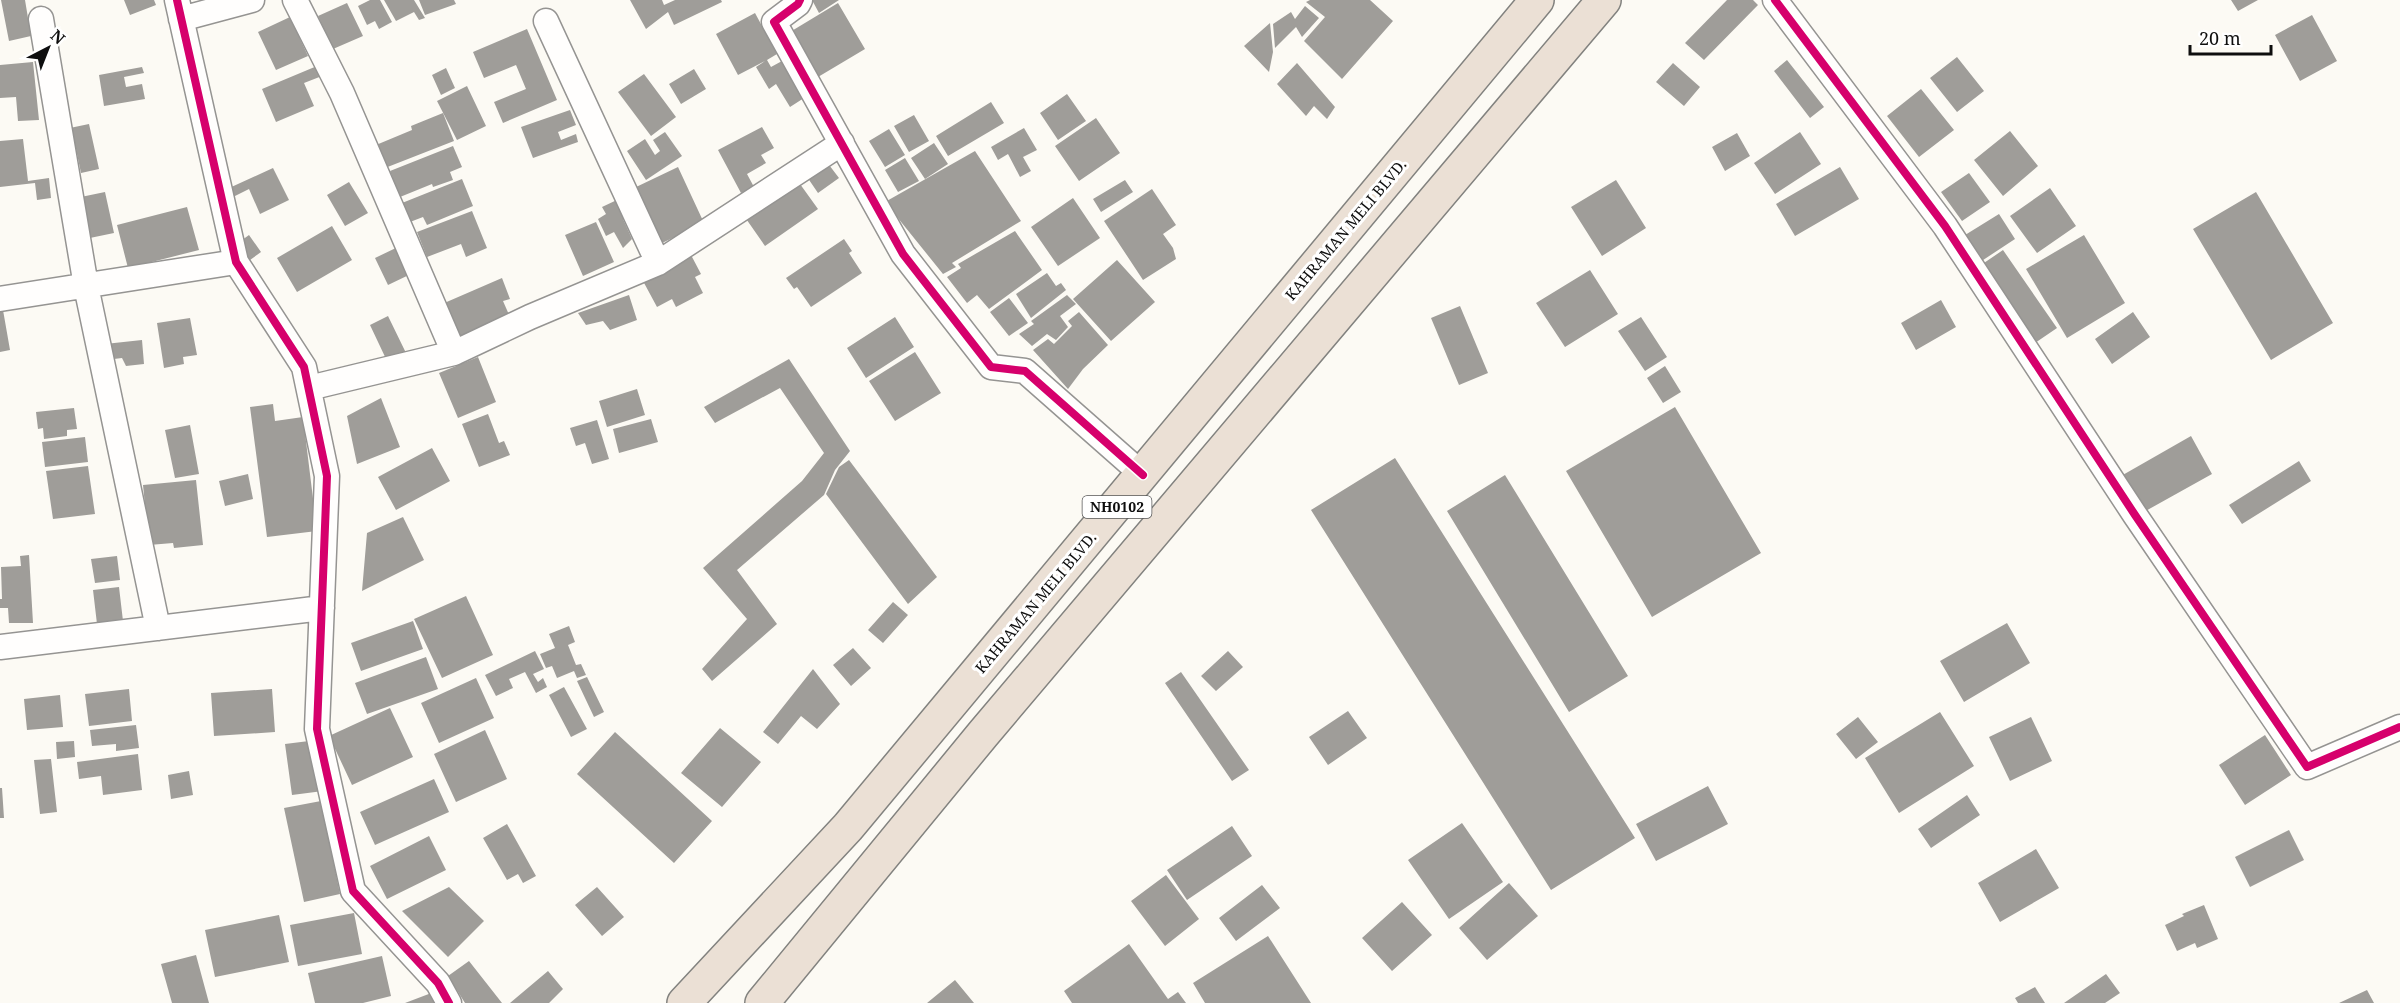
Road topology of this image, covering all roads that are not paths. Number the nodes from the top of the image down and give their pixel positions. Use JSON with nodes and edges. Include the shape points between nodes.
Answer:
{"nodes":[{"id":1,"x":252,"y":0,"type":"edge"},
{"id":2,"x":294,"y":0,"type":"edge"},
{"id":3,"x":800,"y":0,"type":"edge"},
{"id":4,"x":1537,"y":0,"type":"edge"},
{"id":5,"x":1604,"y":0,"type":"edge"},
{"id":6,"x":1775,"y":0,"type":"edge"},
{"id":7,"x":179,"y":9,"type":"edge"},
{"id":8,"x":41,"y":19,"type":"dead end"},
{"id":9,"x":546,"y":21,"type":"dead end"},
{"id":10,"x":842,"y":144,"type":"junction"},
{"id":11,"x":236,"y":262,"type":"junction"},
{"id":12,"x":658,"y":262,"type":"junction"},
{"id":13,"x":86,"y":286,"type":"junction"},
{"id":14,"x":0,"y":299,"type":"edge"},
{"id":15,"x":454,"y":353,"type":"junction"},
{"id":16,"x":309,"y":388,"type":"junction"},
{"id":17,"x":1143,"y":475,"type":"junction"},
{"id":18,"x":322,"y":608,"type":"junction"},
{"id":19,"x":158,"y":628,"type":"junction"},
{"id":20,"x":0,"y":647,"type":"edge"},
{"id":21,"x":2400,"y":727,"type":"edge"},
{"id":22,"x":448,"y":1003,"type":"edge"},
{"id":23,"x":684,"y":1003,"type":"edge"},
{"id":24,"x":762,"y":1003,"type":"edge"}],
"edges":[{"from":1,"to":7,"type":"street"},
{"from":2,"to":15,"type":"street","via":[[342,93]]},
{"from":3,"to":10,"type":"street","via":[[774,22]]},
{"from":4,"to":17,"type":"highway","name":"KAHRAMAN MELI BLVD.","number":"NH0102"},
{"from":5,"to":24,"type":"highway","number":"NH0102","via":[[991,725]]},
{"from":6,"to":21,"type":"street","via":[[1945,226],[2307,767]]},
{"from":7,"to":11,"type":"street"},
{"from":8,"to":13,"type":"street"},
{"from":9,"to":12,"type":"street"},
{"from":10,"to":12,"type":"street"},
{"from":10,"to":17,"type":"street","via":[[903,254],[991,367],[1025,371]]},
{"from":11,"to":13,"type":"street"},
{"from":11,"to":16,"type":"street","via":[[304,367]]},
{"from":12,"to":15,"type":"street"},
{"from":13,"to":14,"type":"street"},
{"from":13,"to":19,"type":"street"},
{"from":15,"to":16,"type":"street"},
{"from":16,"to":18,"type":"street","via":[[327,476]]},
{"from":17,"to":23,"type":"highway","name":"KAHRAMAN MELI BLVD.","number":"NH0102","via":[[848,827]]},
{"from":18,"to":19,"type":"street"},
{"from":18,"to":22,"type":"street","via":[[317,729],[353,891],[438,983]]},
{"from":19,"to":20,"type":"street"}]}
